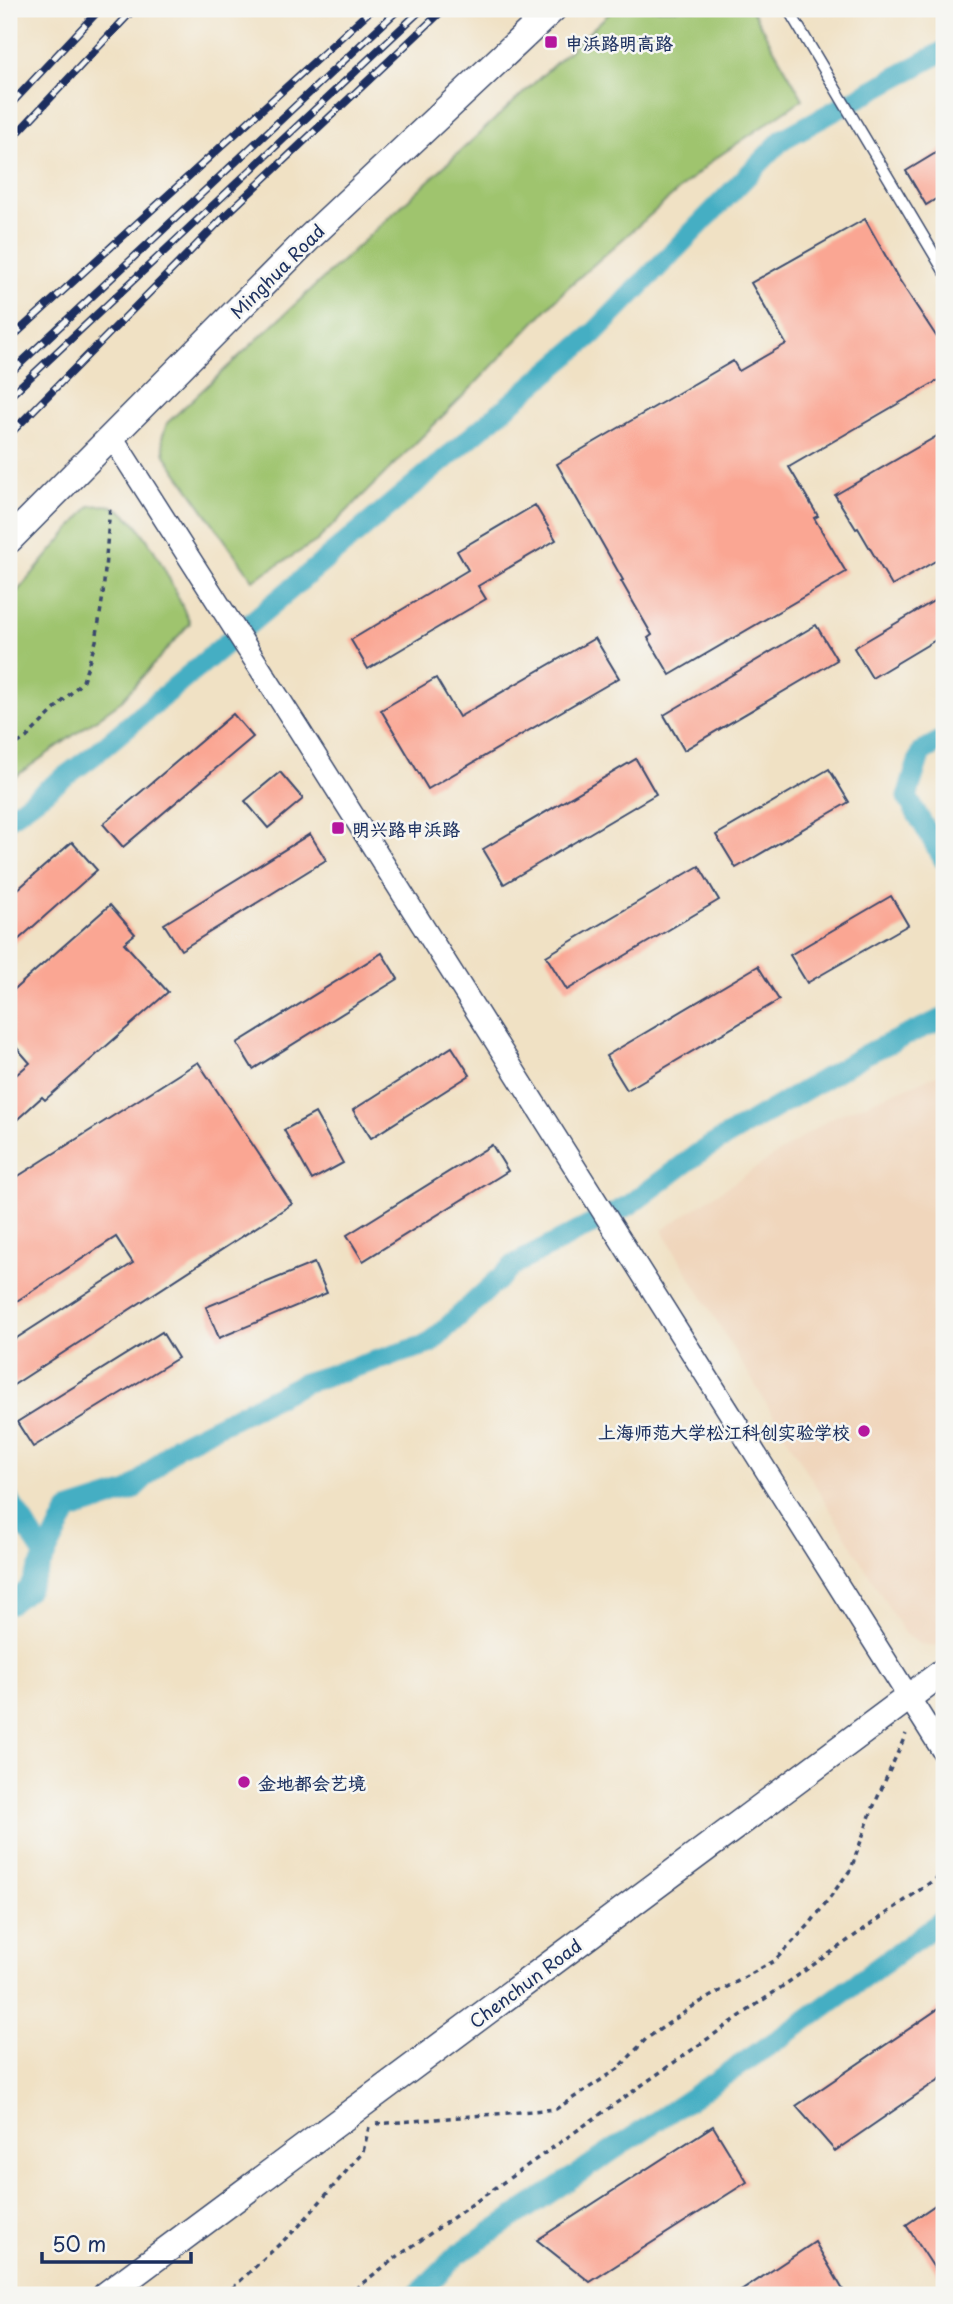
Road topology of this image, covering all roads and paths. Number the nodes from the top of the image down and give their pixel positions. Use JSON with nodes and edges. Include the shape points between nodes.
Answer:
{"nodes":[{"id":1,"x":553,"y":9,"type":"edge"},
{"id":2,"x":788,"y":9,"type":"edge"},
{"id":3,"x":944,"y":271,"type":"edge"},
{"id":4,"x":112,"y":437,"type":"junction"},
{"id":5,"x":110,"y":506,"type":"dead end"},
{"id":6,"x":9,"y":540,"type":"edge"},
{"id":7,"x":9,"y":750,"type":"edge"},
{"id":8,"x":944,"y":1671,"type":"edge"},
{"id":9,"x":909,"y":1697,"type":"junction"},
{"id":10,"x":906,"y":1734,"type":"dead end"},
{"id":11,"x":944,"y":1753,"type":"edge"},
{"id":12,"x":944,"y":1873,"type":"edge"},
{"id":13,"x":106,"y":2295,"type":"edge"},
{"id":14,"x":225,"y":2295,"type":"edge"},
{"id":15,"x":347,"y":2295,"type":"edge"}],
"edges":[{"from":1,"to":4,"type":"street","name":"Minghua Road","via":[[309,238]]},
{"from":2,"to":3,"type":"lane"},
{"from":4,"to":6,"type":"street","name":"Minghua Road"},
{"from":4,"to":9,"type":"street"},
{"from":5,"to":7,"type":"path","via":[[96,641],[83,681]]},
{"from":8,"to":9,"type":"street","name":"Chenchun Road"},
{"from":9,"to":11,"type":"street"},
{"from":9,"to":13,"type":"street","name":"Chenchun Road"},
{"from":10,"to":14,"type":"path","via":[[851,1869],[774,1962],[695,2005],[646,2039],[618,2069],[555,2109],[370,2125],[363,2152],[299,2227]]},
{"from":12,"to":15,"type":"path"}]}
